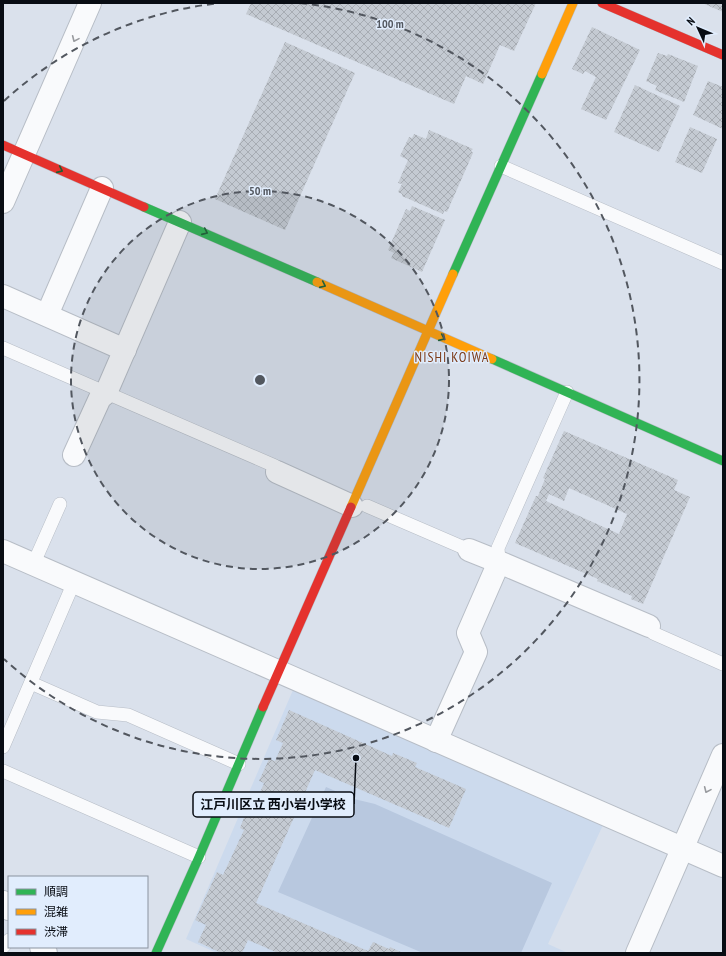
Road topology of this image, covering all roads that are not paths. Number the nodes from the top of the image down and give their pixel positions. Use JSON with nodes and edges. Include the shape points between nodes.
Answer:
{"nodes":[{"id":1,"x":90,"y":3,"type":"edge"},
{"id":2,"x":573,"y":3,"type":"edge"},
{"id":3,"x":602,"y":3,"type":"edge"},
{"id":4,"x":723,"y":55,"type":"edge"},
{"id":5,"x":3,"y":145,"type":"edge"},
{"id":6,"x":24,"y":154,"type":"junction"},
{"id":7,"x":501,"y":166,"type":"junction"},
{"id":8,"x":102,"y":188,"type":"junction"},
{"id":9,"x":3,"y":202,"type":"edge"},
{"id":10,"x":180,"y":222,"type":"junction"},
{"id":11,"x":723,"y":263,"type":"edge"},
{"id":12,"x":3,"y":296,"type":"edge"},
{"id":13,"x":47,"y":315,"type":"junction"},
{"id":14,"x":429,"y":332,"type":"junction"},
{"id":15,"x":3,"y":348,"type":"edge"},
{"id":16,"x":125,"y":350,"type":"junction"},
{"id":17,"x":567,"y":392,"type":"junction"},
{"id":18,"x":106,"y":393,"type":"junction"},
{"id":19,"x":74,"y":454,"type":"dead end"},
{"id":20,"x":723,"y":461,"type":"edge"},
{"id":21,"x":277,"y":472,"type":"joint"},
{"id":22,"x":60,"y":504,"type":"dead end"},
{"id":23,"x":359,"y":506,"type":"junction"},
{"id":24,"x":468,"y":550,"type":"joint"},
{"id":25,"x":3,"y":551,"type":"edge"},
{"id":26,"x":499,"y":562,"type":"junction"},
{"id":27,"x":33,"y":565,"type":"junction"},
{"id":28,"x":74,"y":582,"type":"junction"},
{"id":29,"x":649,"y":626,"type":"joint"},
{"id":30,"x":723,"y":664,"type":"edge"},
{"id":31,"x":278,"y":671,"type":"junction"},
{"id":32,"x":31,"y":683,"type":"junction"},
{"id":33,"x":436,"y":741,"type":"junction"},
{"id":34,"x":3,"y":747,"type":"edge"},
{"id":35,"x":723,"y":755,"type":"edge"},
{"id":36,"x":239,"y":764,"type":"junction"},
{"id":37,"x":3,"y":771,"type":"edge"},
{"id":38,"x":682,"y":848,"type":"junction"},
{"id":39,"x":199,"y":857,"type":"junction"},
{"id":40,"x":723,"y":866,"type":"edge"},
{"id":41,"x":156,"y":953,"type":"edge"},
{"id":42,"x":637,"y":953,"type":"edge"}],
"edges":[{"from":1,"to":6,"type":"street","one_way":true},
{"from":2,"to":7,"type":"street"},
{"from":3,"to":4,"type":"street"},
{"from":5,"to":6,"type":"street"},
{"from":6,"to":8,"type":"street","one_way":true},
{"from":6,"to":9,"type":"street"},
{"from":7,"to":11,"type":"lane"},
{"from":7,"to":14,"type":"street"},
{"from":8,"to":10,"type":"street"},
{"from":8,"to":13,"type":"street"},
{"from":10,"to":14,"type":"street","one_way":true},
{"from":10,"to":16,"type":"street"},
{"from":12,"to":13,"type":"street"},
{"from":13,"to":16,"type":"street"},
{"from":14,"to":17,"type":"street","one_way":true},
{"from":14,"to":23,"type":"street"},
{"from":15,"to":18,"type":"lane"},
{"from":16,"to":18,"type":"street"},
{"from":17,"to":20,"type":"street"},
{"from":17,"to":26,"type":"lane","via":[[498,548]]},
{"from":18,"to":19,"type":"street","via":[[100,398]]},
{"from":18,"to":21,"type":"lane","via":[[275,466]]},
{"from":21,"to":23,"type":"street"},
{"from":22,"to":27,"type":"lane"},
{"from":23,"to":24,"type":"lane"},
{"from":23,"to":31,"type":"street"},
{"from":24,"to":26,"type":"street"},
{"from":25,"to":27,"type":"street"},
{"from":26,"to":29,"type":"street"},
{"from":26,"to":33,"type":"street","via":[[468,633],[476,652]]},
{"from":27,"to":28,"type":"street"},
{"from":28,"to":31,"type":"street"},
{"from":28,"to":32,"type":"lane"},
{"from":29,"to":30,"type":"lane","via":[[653,633]]},
{"from":31,"to":33,"type":"street"},
{"from":31,"to":36,"type":"street"},
{"from":32,"to":34,"type":"lane"},
{"from":32,"to":36,"type":"lane","via":[[97,712],[128,715]]},
{"from":33,"to":38,"type":"street"},
{"from":35,"to":38,"type":"street","one_way":true},
{"from":36,"to":39,"type":"street"},
{"from":37,"to":39,"type":"lane"},
{"from":38,"to":40,"type":"street"},
{"from":38,"to":42,"type":"street"},
{"from":39,"to":41,"type":"street"}]}
